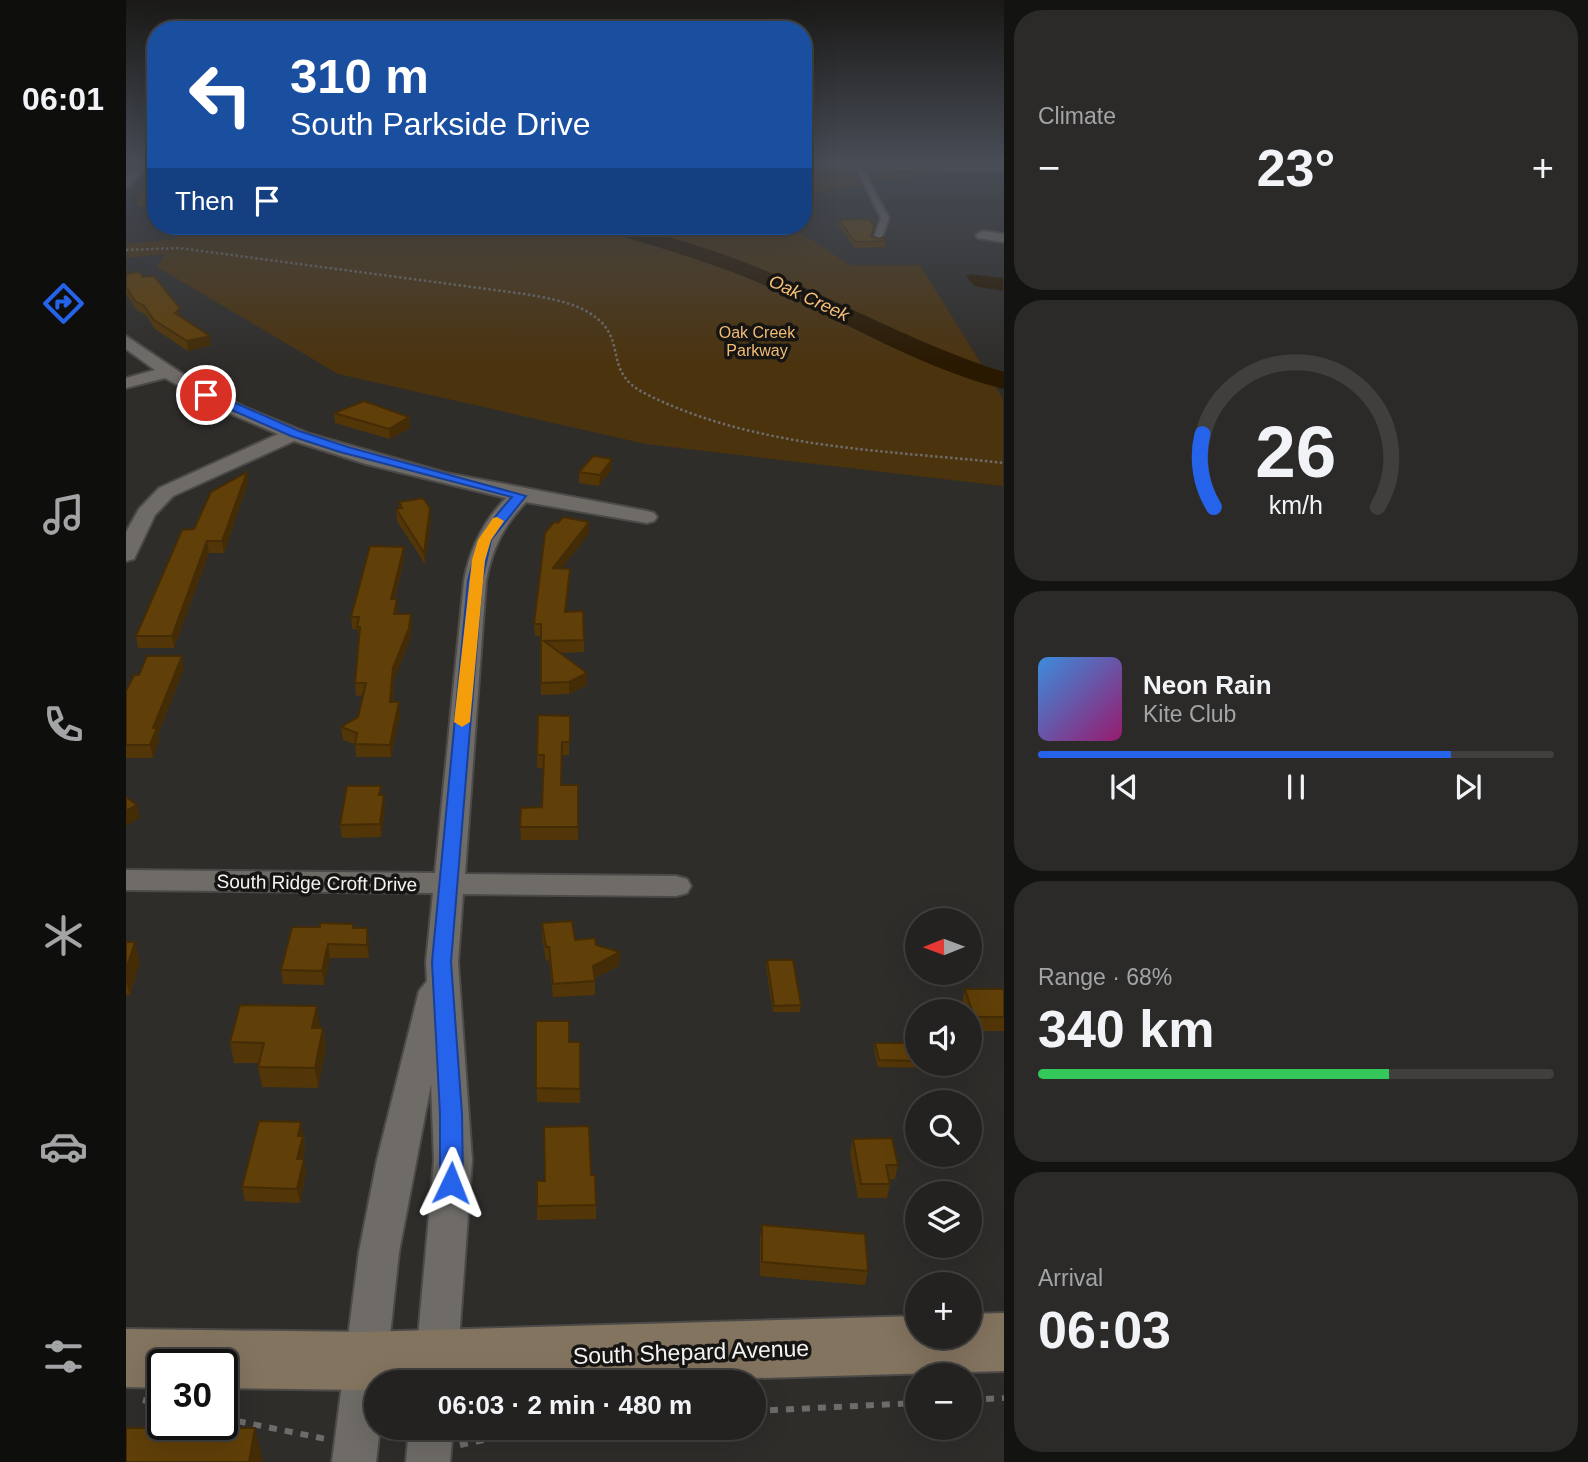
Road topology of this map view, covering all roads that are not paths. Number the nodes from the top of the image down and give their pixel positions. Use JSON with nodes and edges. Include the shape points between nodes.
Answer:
{"nodes":[{"id":1,"x":882,"y":227,"type":"edge"},
{"id":2,"x":983,"y":235,"type":"dead end"},
{"id":3,"x":1003,"y":238,"type":"edge"},
{"id":4,"x":877,"y":242,"type":"edge"},
{"id":5,"x":126,"y":341,"type":"edge"},
{"id":6,"x":167,"y":372,"type":"junction"},
{"id":7,"x":126,"y":383,"type":"edge"},
{"id":8,"x":295,"y":433,"type":"junction"},
{"id":9,"x":520,"y":496,"type":"junction"},
{"id":10,"x":647,"y":517,"type":"dead end"},
{"id":11,"x":126,"y":554,"type":"edge"},
{"id":12,"x":126,"y":880,"type":"edge"},
{"id":13,"x":447,"y":885,"type":"junction"},
{"id":14,"x":676,"y":886,"type":"dead end"},
{"id":15,"x":442,"y":962,"type":"junction"},
{"id":16,"x":1003,"y":1342,"type":"edge"},
{"id":17,"x":365,"y":1361,"type":"junction"},
{"id":18,"x":429,"y":1370,"type":"edge"},
{"id":19,"x":436,"y":1370,"type":"edge"},
{"id":20,"x":456,"y":1370,"type":"edge"},
{"id":21,"x":130,"y":1379,"type":"edge"},
{"id":22,"x":342,"y":1451,"type":"edge"}],
"edges":[{"from":1,"to":4,"type":"lane"},
{"from":2,"to":3,"type":"street"},
{"from":5,"to":6,"type":"street"},
{"from":6,"to":7,"type":"street"},
{"from":6,"to":8,"type":"street","via":[[206,395]]},
{"from":8,"to":9,"type":"street","via":[[402,467]]},
{"from":8,"to":11,"type":"street","via":[[166,492],[146,513]]},
{"from":9,"to":10,"type":"street"},
{"from":9,"to":13,"type":"street","via":[[495,523],[478,560]]},
{"from":12,"to":13,"type":"street","name":"South Ridge Croft Drive"},
{"from":13,"to":14,"type":"street","name":"South Ridge Croft Drive"},
{"from":13,"to":15,"type":"street"},
{"from":15,"to":17,"type":"street","via":[[379,1252]]},
{"from":15,"to":19,"type":"street","via":[[453,1160]]},
{"from":16,"to":20,"type":"street","name":"South Shepard Avenue"},
{"from":17,"to":18,"type":"street","name":"South Shepard Avenue"},
{"from":17,"to":21,"type":"street","name":"South Shepard Avenue"},
{"from":17,"to":22,"type":"street"}]}
